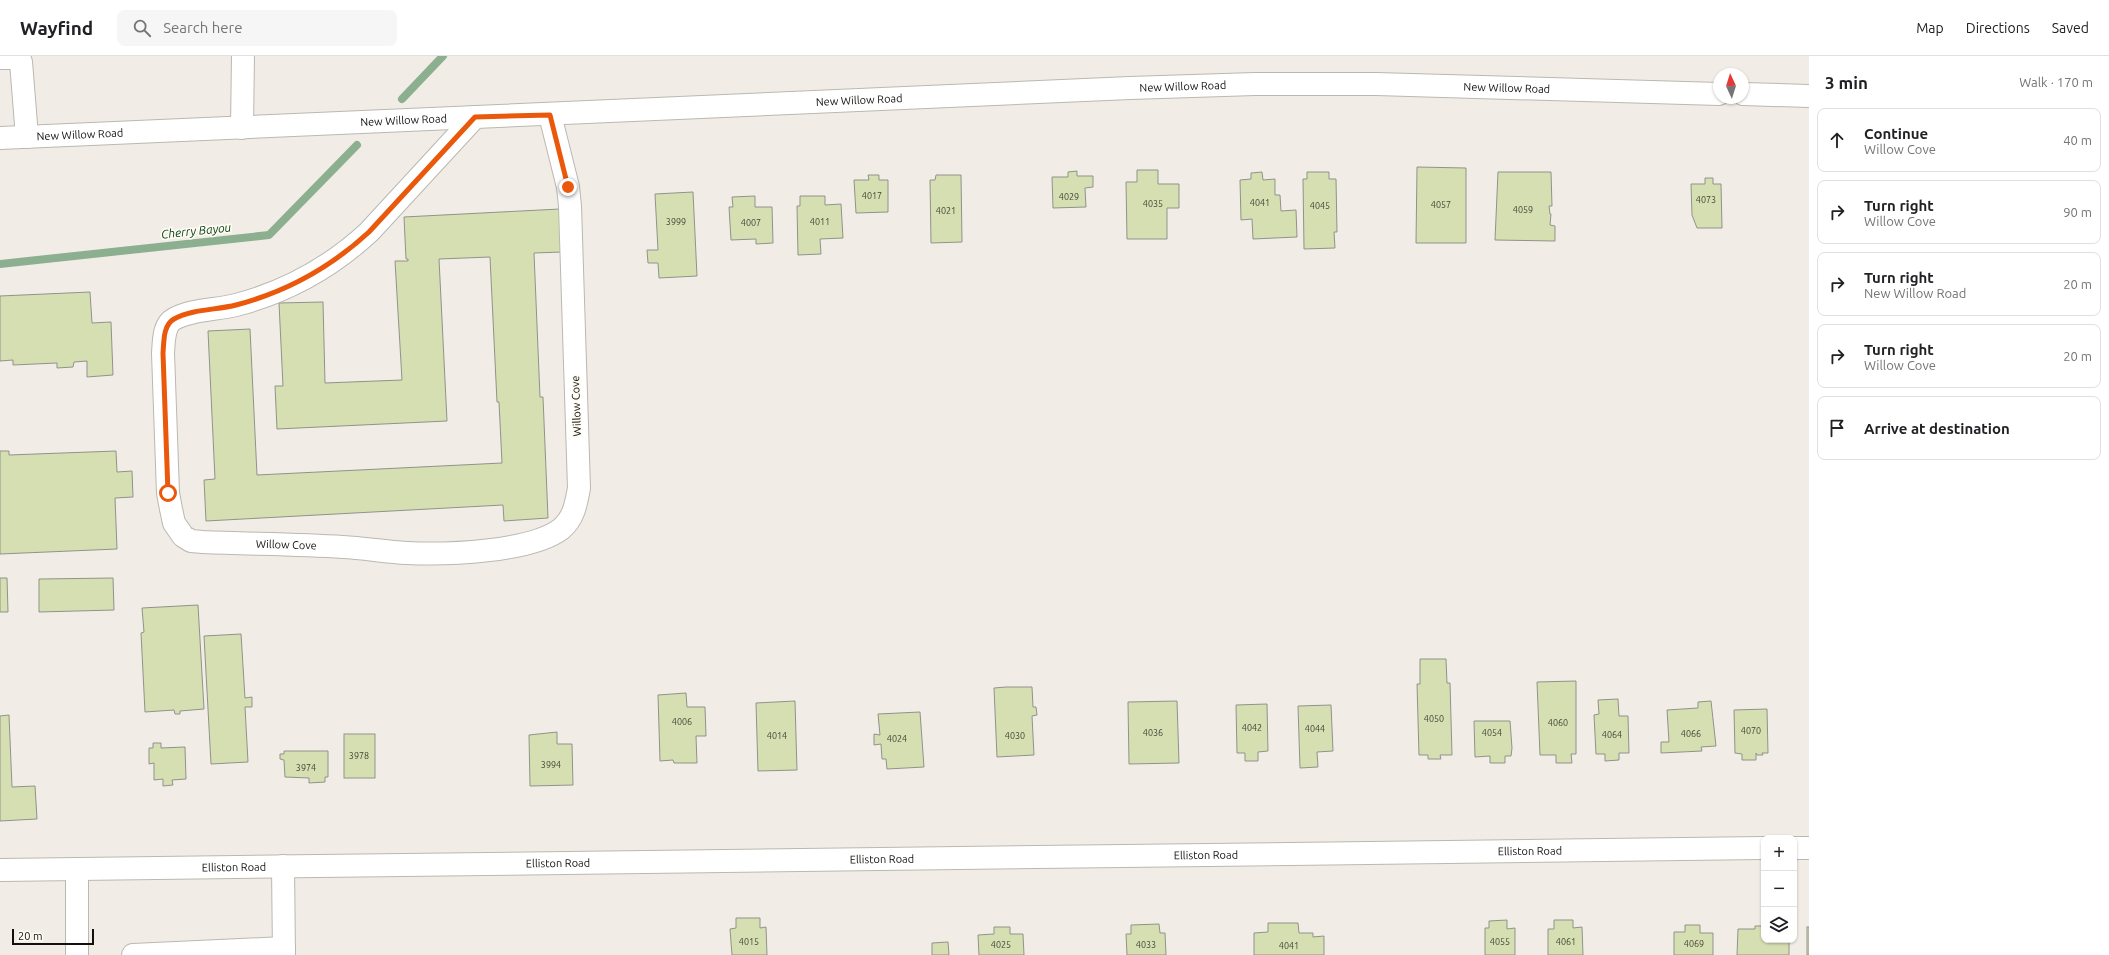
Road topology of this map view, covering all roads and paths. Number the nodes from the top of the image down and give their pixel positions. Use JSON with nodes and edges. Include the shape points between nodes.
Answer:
{"nodes":[{"id":1,"x":243,"y":56,"type":"edge"},
{"id":2,"x":0,"y":58,"type":"edge"},
{"id":3,"x":1713,"y":94,"type":"edge"},
{"id":4,"x":1749,"y":94,"type":"edge"},
{"id":5,"x":1809,"y":96,"type":"edge"},
{"id":6,"x":550,"y":115,"type":"junction"},
{"id":7,"x":475,"y":117,"type":"junction"},
{"id":8,"x":242,"y":128,"type":"junction"},
{"id":9,"x":27,"y":137,"type":"junction"},
{"id":10,"x":0,"y":138,"type":"edge"},
{"id":11,"x":1761,"y":848,"type":"edge"},
{"id":12,"x":1797,"y":848,"type":"edge"},
{"id":13,"x":1809,"y":848,"type":"edge"},
{"id":14,"x":282,"y":866,"type":"junction"},
{"id":15,"x":77,"y":869,"type":"junction"},
{"id":16,"x":0,"y":870,"type":"edge"},
{"id":17,"x":284,"y":952,"type":"edge"},
{"id":18,"x":77,"y":955,"type":"edge"},
{"id":19,"x":133,"y":955,"type":"edge"}],
"edges":[{"from":1,"to":8,"type":"street"},
{"from":2,"to":9,"type":"street","via":[[14,58],[20,62]]},
{"from":3,"to":6,"type":"street","name":"New Willow Road","via":[[1376,84],[1255,84]]},
{"from":4,"to":5,"type":"street"},
{"from":6,"to":7,"type":"street","name":"New Willow Road"},
{"from":6,"to":7,"type":"street","name":"Willow Cove","via":[[568,187],[570,206],[579,488],[575,512],[561,528],[537,542],[500,549],[435,553],[203,542],[191,541],[183,536],[174,522],[168,493],[163,353],[165,331],[173,320],[191,313],[236,305],[261,297],[330,264],[369,232]]},
{"from":7,"to":8,"type":"street","name":"New Willow Road"},
{"from":8,"to":9,"type":"street","name":"New Willow Road"},
{"from":9,"to":10,"type":"street","name":"New Willow Road"},
{"from":11,"to":14,"type":"street","name":"Elliston Road"},
{"from":12,"to":13,"type":"street"},
{"from":14,"to":15,"type":"street","name":"Elliston Road"},
{"from":14,"to":17,"type":"street"},
{"from":15,"to":16,"type":"street","name":"Elliston Road"},
{"from":15,"to":18,"type":"street"},
{"from":17,"to":19,"type":"street"}]}
